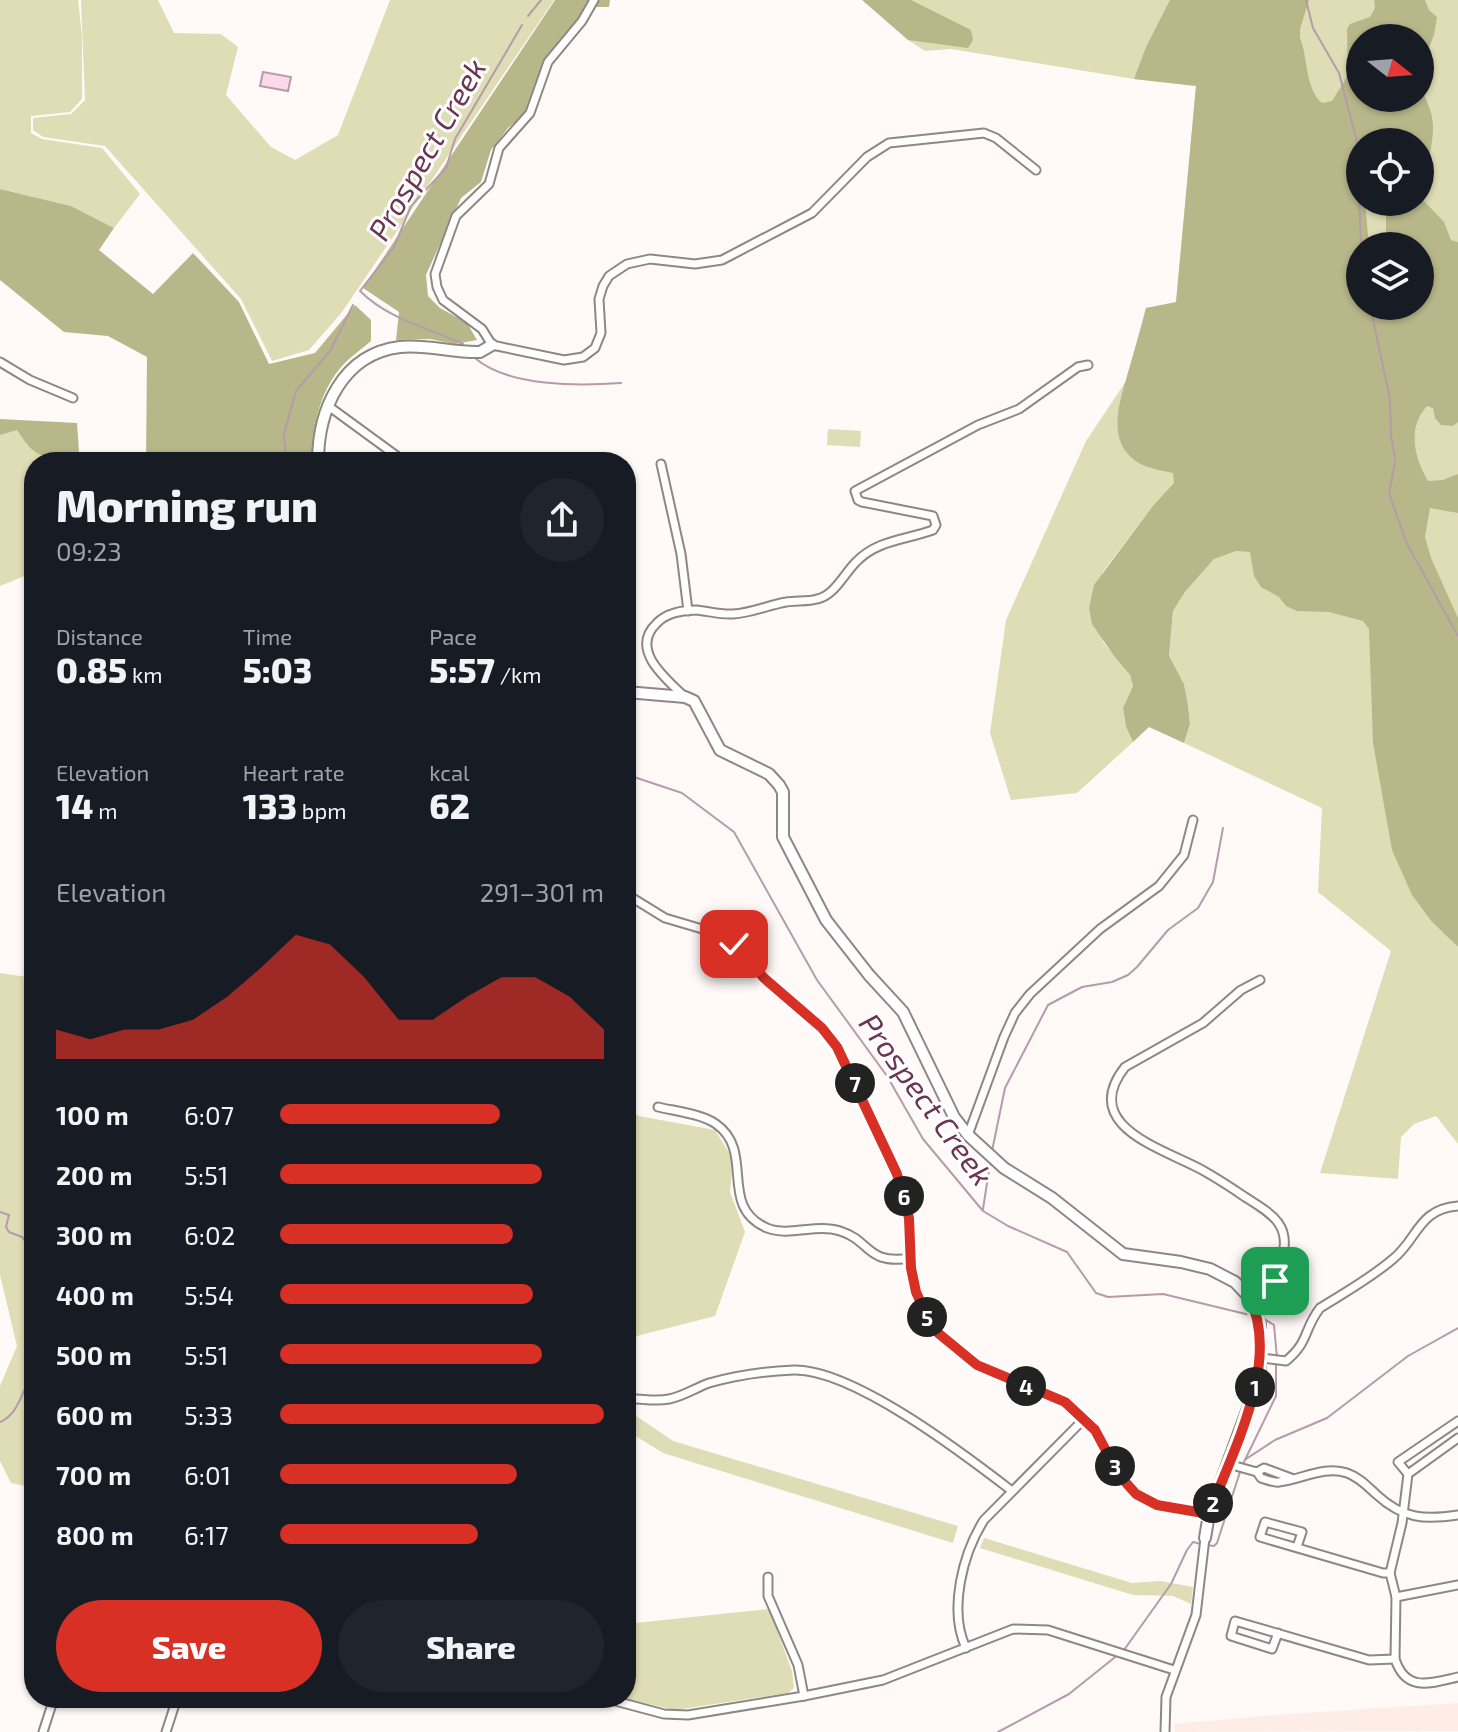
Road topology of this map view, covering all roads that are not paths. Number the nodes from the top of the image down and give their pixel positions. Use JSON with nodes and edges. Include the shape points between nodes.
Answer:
{"nodes":[{"id":1,"x":594,"y":0,"type":"edge"},
{"id":2,"x":1036,"y":170,"type":"dead end"},
{"id":3,"x":492,"y":345,"type":"junction"},
{"id":4,"x":0,"y":362,"type":"edge"},
{"id":5,"x":1088,"y":365,"type":"dead end"},
{"id":6,"x":73,"y":398,"type":"dead end"},
{"id":7,"x":327,"y":405,"type":"junction"},
{"id":8,"x":318,"y":452,"type":"edge"},
{"id":9,"x":391,"y":452,"type":"edge"},
{"id":10,"x":661,"y":464,"type":"dead end"},
{"id":11,"x":688,"y":611,"type":"junction"},
{"id":12,"x":636,"y":693,"type":"edge"},
{"id":13,"x":685,"y":697,"type":"junction"},
{"id":14,"x":1193,"y":820,"type":"dead end"},
{"id":15,"x":636,"y":900,"type":"edge"},
{"id":16,"x":1260,"y":980,"type":"dead end"},
{"id":17,"x":658,"y":1107,"type":"dead end"},
{"id":18,"x":968,"y":1135,"type":"junction"},
{"id":19,"x":1458,"y":1206,"type":"edge"},
{"id":20,"x":911,"y":1258,"type":"junction"},
{"id":21,"x":1252,"y":1302,"type":"junction"},
{"id":22,"x":1270,"y":1360,"type":"junction"},
{"id":23,"x":636,"y":1399,"type":"edge"},
{"id":24,"x":1083,"y":1420,"type":"junction"},
{"id":25,"x":1458,"y":1421,"type":"edge"},
{"id":26,"x":1458,"y":1438,"type":"edge"},
{"id":27,"x":1237,"y":1467,"type":"junction"},
{"id":28,"x":1408,"y":1474,"type":"junction"},
{"id":29,"x":1012,"y":1491,"type":"junction"},
{"id":30,"x":1403,"y":1511,"type":"junction"},
{"id":31,"x":1209,"y":1514,"type":"junction"},
{"id":32,"x":1458,"y":1515,"type":"edge"},
{"id":33,"x":1205,"y":1538,"type":"joint"},
{"id":34,"x":1297,"y":1547,"type":"junction"},
{"id":35,"x":1390,"y":1573,"type":"junction"},
{"id":36,"x":768,"y":1577,"type":"dead end"},
{"id":37,"x":1458,"y":1585,"type":"edge"},
{"id":38,"x":1396,"y":1597,"type":"junction"},
{"id":39,"x":1278,"y":1633,"type":"junction"},
{"id":40,"x":966,"y":1648,"type":"junction"},
{"id":41,"x":1395,"y":1659,"type":"junction"},
{"id":42,"x":1174,"y":1670,"type":"junction"},
{"id":43,"x":1458,"y":1677,"type":"edge"},
{"id":44,"x":804,"y":1696,"type":"junction"},
{"id":45,"x":636,"y":1707,"type":"edge"},
{"id":46,"x":51,"y":1708,"type":"edge"},
{"id":47,"x":174,"y":1708,"type":"edge"},
{"id":48,"x":43,"y":1732,"type":"edge"},
{"id":49,"x":166,"y":1732,"type":"edge"},
{"id":50,"x":1165,"y":1732,"type":"edge"}],
"edges":[{"from":1,"to":3,"type":"street","via":[[548,62],[530,113],[499,148],[489,184],[456,216],[435,274],[443,300],[482,329]]},
{"from":2,"to":3,"type":"street","via":[[984,133],[889,143],[867,157],[812,213],[722,260],[695,264],[650,259],[627,264],[609,276],[599,299],[601,333],[595,348],[583,357],[564,360]]},
{"from":3,"to":7,"type":"street","via":[[480,352],[399,347],[370,355],[348,372]]},
{"from":4,"to":6,"type":"street"},
{"from":5,"to":11,"type":"street","via":[[1019,409],[978,425],[855,491],[862,502],[933,516],[933,530],[871,550],[819,599],[733,614]]},
{"from":7,"to":8,"type":"street"},
{"from":7,"to":9,"type":"street"},
{"from":10,"to":11,"type":"street"},
{"from":11,"to":13,"type":"street","via":[[664,617],[645,642],[660,673]]},
{"from":12,"to":13,"type":"street"},
{"from":13,"to":18,"type":"street","via":[[694,701],[720,750],[769,774],[779,785],[783,837],[826,920],[903,1012]]},
{"from":14,"to":18,"type":"street","via":[[1184,855],[1159,886],[1100,929],[1015,1013]]},
{"from":15,"to":20,"type":"street","via":[[665,918],[734,944],[837,1047],[897,1174],[909,1218]]},
{"from":16,"to":21,"type":"street","via":[[1203,1023],[1125,1067],[1112,1097],[1121,1125],[1135,1138],[1205,1171],[1270,1213],[1281,1227],[1285,1239],[1275,1281]]},
{"from":17,"to":20,"type":"street","via":[[713,1122],[728,1133],[735,1146],[741,1204],[757,1222],[782,1231],[841,1231],[871,1254]]},
{"from":18,"to":21,"type":"street","via":[[1004,1168],[1123,1254],[1210,1269],[1235,1282]]},
{"from":19,"to":22,"type":"street","via":[[1433,1213],[1396,1258],[1320,1308],[1301,1349],[1286,1361]]},
{"from":20,"to":24,"type":"street","via":[[916,1292],[938,1333],[977,1365],[1065,1402]]},
{"from":21,"to":22,"type":"street"},
{"from":22,"to":27,"type":"street","via":[[1253,1395]]},
{"from":23,"to":29,"type":"street","via":[[665,1400],[707,1384],[751,1376],[794,1370],[818,1373],[911,1420]]},
{"from":24,"to":29,"type":"street"},
{"from":24,"to":31,"type":"street","via":[[1136,1494],[1157,1505]]},
{"from":25,"to":28,"type":"street","via":[[1398,1462]]},
{"from":26,"to":28,"type":"street"},
{"from":27,"to":30,"type":"street","via":[[1257,1472],[1264,1468],[1291,1478],[1346,1472]]},
{"from":27,"to":31,"type":"street"},
{"from":28,"to":30,"type":"street"},
{"from":29,"to":40,"type":"street","via":[[984,1520],[968,1556],[958,1605]]},
{"from":30,"to":32,"type":"street","via":[[1414,1518]]},
{"from":30,"to":35,"type":"street"},
{"from":31,"to":33,"type":"street"},
{"from":33,"to":42,"type":"street","via":[[1196,1615]]},
{"from":34,"to":34,"type":"street","via":[[1260,1537],[1265,1522],[1302,1532]]},
{"from":34,"to":35,"type":"street"},
{"from":35,"to":38,"type":"street"},
{"from":36,"to":44,"type":"street","via":[[768,1596],[798,1665]]},
{"from":37,"to":38,"type":"street"},
{"from":38,"to":41,"type":"street"},
{"from":39,"to":39,"type":"street","via":[[1235,1621],[1231,1636],[1272,1649]]},
{"from":39,"to":41,"type":"street","via":[[1369,1660]]},
{"from":40,"to":42,"type":"street","via":[[1013,1629],[1030,1628]]},
{"from":40,"to":44,"type":"street","via":[[883,1680]]},
{"from":41,"to":43,"type":"street","via":[[1404,1676],[1419,1683]]},
{"from":42,"to":50,"type":"street","via":[[1166,1697]]},
{"from":44,"to":45,"type":"street","via":[[688,1715]]},
{"from":46,"to":48,"type":"street"},
{"from":47,"to":49,"type":"street"}]}
